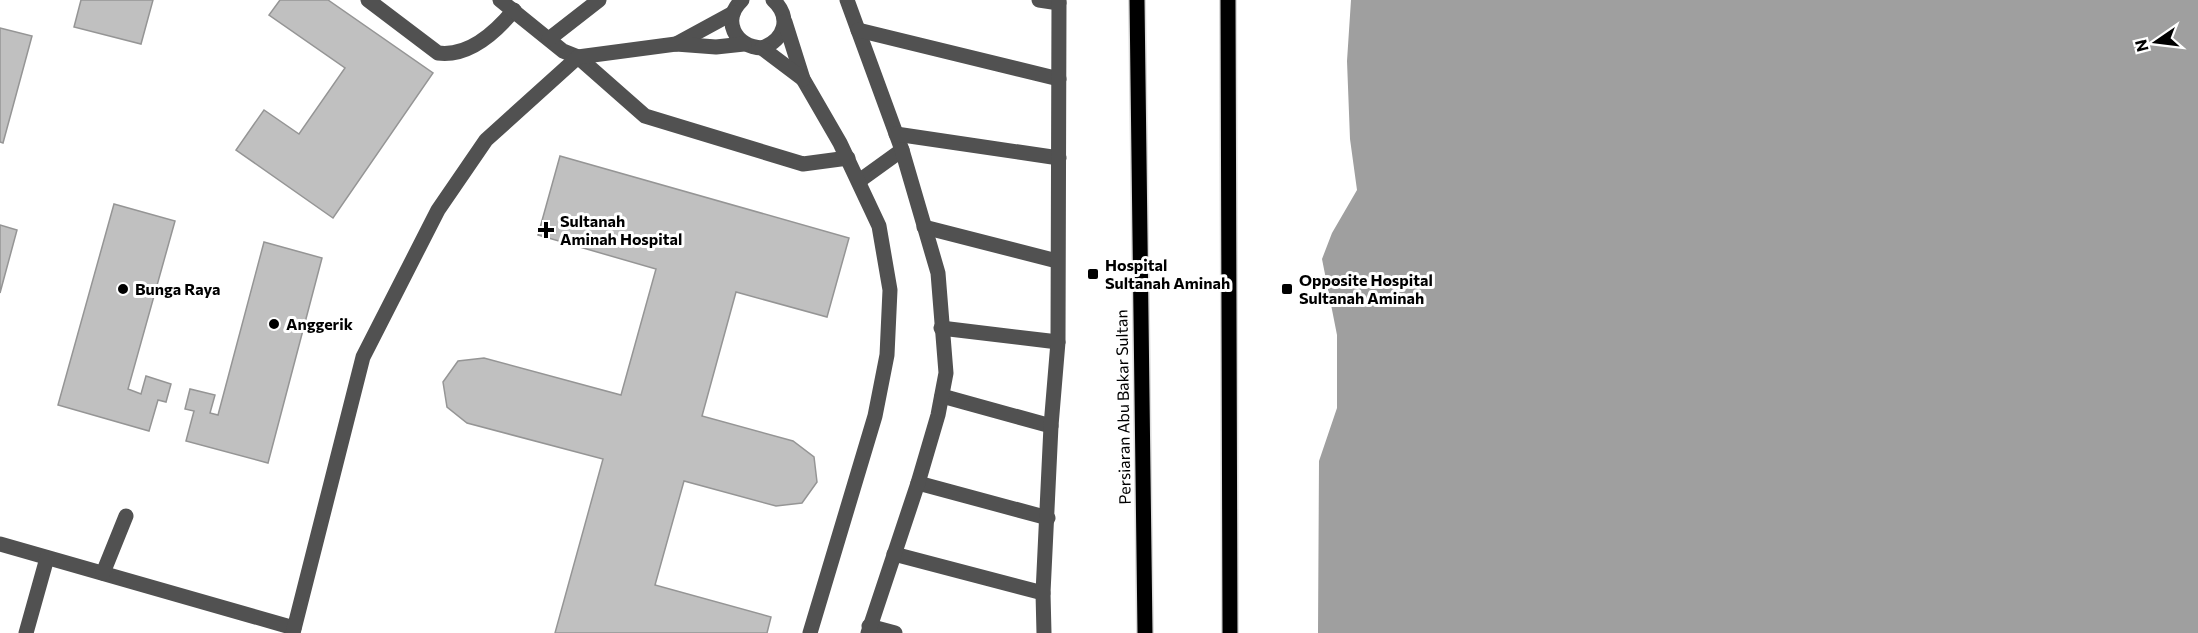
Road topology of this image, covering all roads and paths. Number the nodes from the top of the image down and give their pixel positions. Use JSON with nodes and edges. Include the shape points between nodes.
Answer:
{"nodes":[{"id":1,"x":368,"y":0,"type":"edge"},
{"id":2,"x":500,"y":0,"type":"edge"},
{"id":3,"x":599,"y":0,"type":"edge"},
{"id":4,"x":742,"y":0,"type":"edge"},
{"id":5,"x":848,"y":0,"type":"edge"},
{"id":6,"x":1039,"y":0,"type":"edge"},
{"id":7,"x":1137,"y":0,"type":"edge"},
{"id":8,"x":1228,"y":0,"type":"edge"},
{"id":9,"x":778,"y":2,"type":"edge"},
{"id":10,"x":1059,"y":2,"type":"edge"},
{"id":11,"x":514,"y":10,"type":"junction"},
{"id":12,"x":733,"y":13,"type":"junction"},
{"id":13,"x":784,"y":22,"type":"junction"},
{"id":14,"x":858,"y":30,"type":"junction"},
{"id":15,"x":549,"y":39,"type":"junction"},
{"id":16,"x":676,"y":44,"type":"junction"},
{"id":17,"x":744,"y":44,"type":"junction"},
{"id":18,"x":762,"y":48,"type":"junction"},
{"id":19,"x":578,"y":57,"type":"junction"},
{"id":20,"x":803,"y":79,"type":"junction"},
{"id":21,"x":1059,"y":79,"type":"junction"},
{"id":22,"x":896,"y":134,"type":"junction"},
{"id":23,"x":902,"y":150,"type":"junction"},
{"id":24,"x":848,"y":158,"type":"junction"},
{"id":25,"x":1059,"y":158,"type":"junction"},
{"id":26,"x":859,"y":181,"type":"junction"},
{"id":27,"x":924,"y":227,"type":"junction"},
{"id":28,"x":1057,"y":261,"type":"junction"},
{"id":29,"x":941,"y":328,"type":"junction"},
{"id":30,"x":1058,"y":342,"type":"junction"},
{"id":31,"x":942,"y":396,"type":"junction"},
{"id":32,"x":1051,"y":426,"type":"junction"},
{"id":33,"x":918,"y":483,"type":"junction"},
{"id":34,"x":126,"y":516,"type":"dead end"},
{"id":35,"x":1048,"y":518,"type":"junction"},
{"id":36,"x":0,"y":543,"type":"edge"},
{"id":37,"x":894,"y":554,"type":"junction"},
{"id":38,"x":47,"y":558,"type":"junction"},
{"id":39,"x":103,"y":573,"type":"junction"},
{"id":40,"x":1043,"y":593,"type":"junction"},
{"id":41,"x":293,"y":630,"type":"edge"},
{"id":42,"x":868,"y":630,"type":"edge"},
{"id":43,"x":26,"y":633,"type":"edge"},
{"id":44,"x":810,"y":633,"type":"edge"},
{"id":45,"x":895,"y":633,"type":"edge"},
{"id":46,"x":1044,"y":633,"type":"edge"},
{"id":47,"x":1144,"y":633,"type":"edge"},
{"id":48,"x":1230,"y":633,"type":"edge"}],
"edges":[{"from":1,"to":11,"type":"street","via":[[438,53],[451,55],[473,46]]},
{"from":2,"to":11,"type":"street"},
{"from":3,"to":15,"type":"street"},
{"from":4,"to":12,"type":"street"},
{"from":5,"to":14,"type":"street"},
{"from":6,"to":10,"type":"street"},
{"from":7,"to":47,"type":"main road","name":"Persiaran Abu Bakar Sultan"},
{"from":8,"to":48,"type":"main road"},
{"from":9,"to":13,"type":"street"},
{"from":10,"to":21,"type":"street"},
{"from":11,"to":15,"type":"street"},
{"from":12,"to":16,"type":"street"},
{"from":12,"to":17,"type":"street","via":[[733,31]]},
{"from":13,"to":18,"type":"street","via":[[778,39]]},
{"from":13,"to":20,"type":"street"},
{"from":14,"to":21,"type":"street"},
{"from":14,"to":22,"type":"street"},
{"from":15,"to":19,"type":"street","via":[[562,51]]},
{"from":16,"to":17,"type":"street"},
{"from":16,"to":19,"type":"street"},
{"from":17,"to":18,"type":"street"},
{"from":18,"to":20,"type":"street"},
{"from":19,"to":24,"type":"street","via":[[645,116],[803,164]]},
{"from":19,"to":41,"type":"street","via":[[486,140],[438,210],[363,357]]},
{"from":20,"to":24,"type":"street"},
{"from":21,"to":25,"type":"street"},
{"from":22,"to":23,"type":"street"},
{"from":22,"to":25,"type":"street"},
{"from":23,"to":26,"type":"street"},
{"from":23,"to":27,"type":"street"},
{"from":24,"to":26,"type":"street"},
{"from":25,"to":28,"type":"street"},
{"from":26,"to":44,"type":"street","via":[[879,226],[886,258],[890,290],[887,355],[875,416]]},
{"from":27,"to":28,"type":"street"},
{"from":27,"to":29,"type":"street","via":[[938,273]]},
{"from":28,"to":30,"type":"street"},
{"from":29,"to":30,"type":"street"},
{"from":29,"to":31,"type":"street","via":[[946,373]]},
{"from":30,"to":32,"type":"street"},
{"from":31,"to":32,"type":"street"},
{"from":31,"to":33,"type":"street"},
{"from":32,"to":35,"type":"street"},
{"from":33,"to":35,"type":"street"},
{"from":33,"to":37,"type":"street"},
{"from":34,"to":39,"type":"street"},
{"from":35,"to":40,"type":"street"},
{"from":36,"to":38,"type":"street"},
{"from":37,"to":40,"type":"street"},
{"from":37,"to":42,"type":"street"},
{"from":38,"to":39,"type":"street"},
{"from":38,"to":43,"type":"street"},
{"from":39,"to":41,"type":"street"},
{"from":40,"to":46,"type":"street"},
{"from":42,"to":45,"type":"street"}]}
